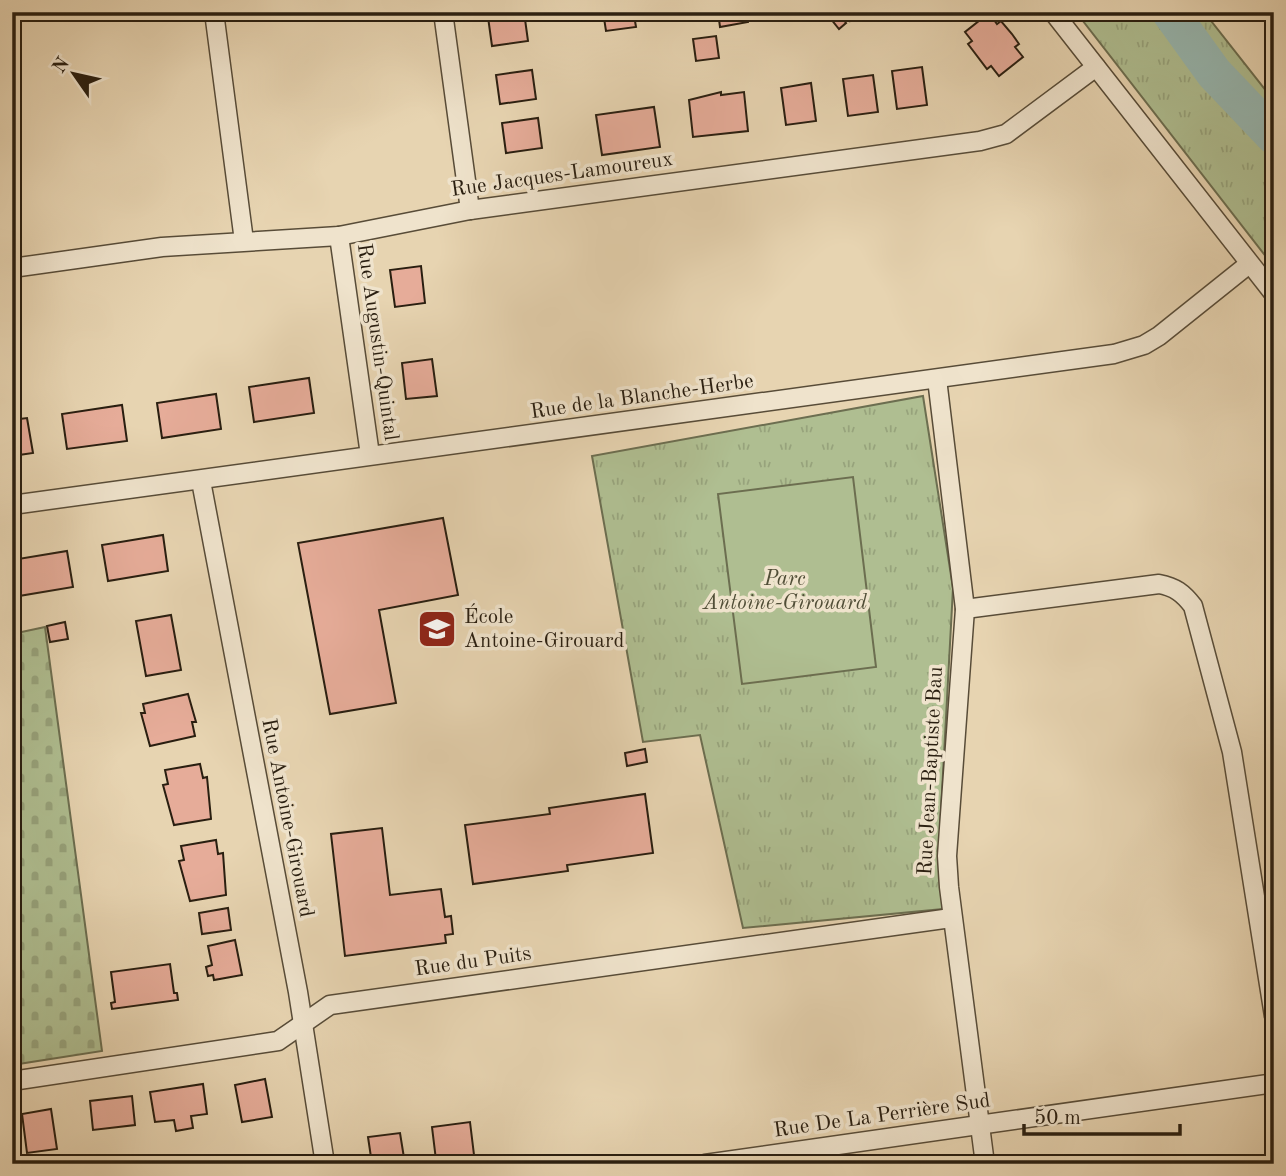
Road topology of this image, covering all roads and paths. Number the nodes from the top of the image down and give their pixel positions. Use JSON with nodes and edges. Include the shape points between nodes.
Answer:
{"nodes":[{"id":1,"x":214,"y":12,"type":"edge"},
{"id":2,"x":443,"y":12,"type":"edge"},
{"id":3,"x":1053,"y":12,"type":"edge"},
{"id":4,"x":1096,"y":67,"type":"junction"},
{"id":5,"x":470,"y":210,"type":"junction"},
{"id":6,"x":339,"y":236,"type":"junction"},
{"id":7,"x":244,"y":241,"type":"junction"},
{"id":8,"x":1250,"y":264,"type":"junction"},
{"id":9,"x":12,"y":268,"type":"edge"},
{"id":10,"x":1274,"y":295,"type":"edge"},
{"id":11,"x":937,"y":379,"type":"junction"},
{"id":12,"x":370,"y":455,"type":"junction"},
{"id":13,"x":201,"y":481,"type":"junction"},
{"id":14,"x":12,"y":505,"type":"edge"},
{"id":15,"x":965,"y":609,"type":"junction"},
{"id":16,"x":951,"y":918,"type":"junction"},
{"id":17,"x":1274,"y":1016,"type":"edge"},
{"id":18,"x":302,"y":1024,"type":"junction"},
{"id":19,"x":12,"y":1081,"type":"edge"},
{"id":20,"x":1274,"y":1083,"type":"edge"},
{"id":21,"x":980,"y":1126,"type":"junction"},
{"id":22,"x":325,"y":1164,"type":"edge"},
{"id":23,"x":705,"y":1164,"type":"edge"},
{"id":24,"x":985,"y":1164,"type":"edge"}],
"edges":[{"from":1,"to":7,"type":"street"},
{"from":2,"to":5,"type":"street"},
{"from":3,"to":4,"type":"street"},
{"from":4,"to":5,"type":"street","name":"Rue Jacques-Lamoureux","via":[[1023,123],[993,138]]},
{"from":4,"to":8,"type":"street"},
{"from":5,"to":6,"type":"street","name":"Rue Jacques-Lamoureux"},
{"from":6,"to":7,"type":"street","name":"Rue Jacques-Lamoureux"},
{"from":6,"to":12,"type":"street","name":"Rue Augustin-Quintal"},
{"from":7,"to":9,"type":"street","name":"Rue Jacques-Lamoureux","via":[[162,247]]},
{"from":8,"to":10,"type":"street"},
{"from":8,"to":11,"type":"street","name":"Rue de la Blanche-Herbe","via":[[1144,345],[1114,354]]},
{"from":11,"to":12,"type":"street","name":"Rue de la Blanche-Herbe"},
{"from":11,"to":15,"type":"street","name":"Rue Jean-Baptiste Bau"},
{"from":12,"to":13,"type":"street","name":"Rue de la Blanche-Herbe"},
{"from":13,"to":14,"type":"street","name":"Rue de la Blanche-Herbe"},
{"from":13,"to":18,"type":"street","name":"Rue Antoine-Girouard"},
{"from":15,"to":16,"type":"street","name":"Rue Jean-Baptiste Bau","via":[[947,856]]},
{"from":15,"to":17,"type":"street","via":[[1159,584],[1184,594],[1193,606],[1232,752]]},
{"from":16,"to":18,"type":"street","name":"Rue du Puits","via":[[330,1005]]},
{"from":16,"to":21,"type":"street","name":"Rue Jean-Baptiste Bau"},
{"from":18,"to":19,"type":"street","name":"Rue du Puits","via":[[278,1041]]},
{"from":18,"to":22,"type":"street","name":"Rue Antoine-Girouard"},
{"from":20,"to":21,"type":"street","name":"Rue De La Perrière Sud"},
{"from":21,"to":23,"type":"street","name":"Rue De La Perrière Sud"},
{"from":21,"to":24,"type":"street","name":"Rue Jean-Baptiste Bau"}]}
